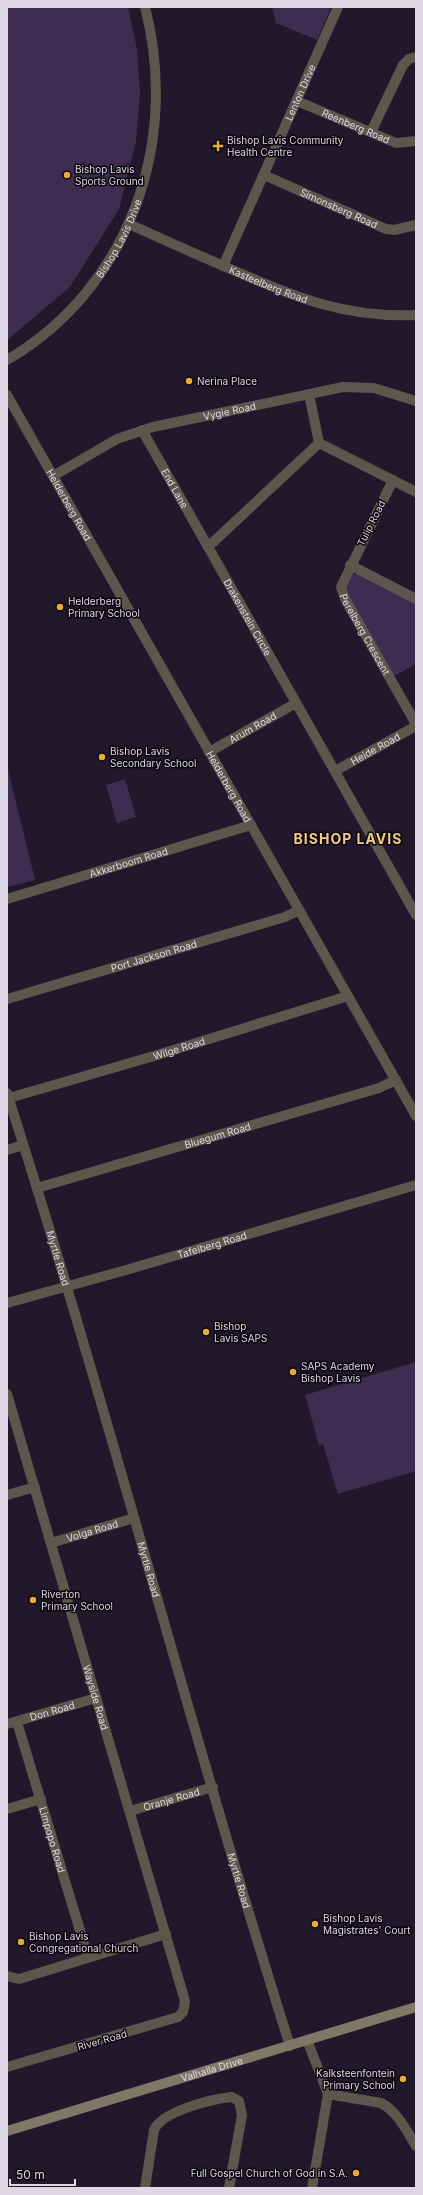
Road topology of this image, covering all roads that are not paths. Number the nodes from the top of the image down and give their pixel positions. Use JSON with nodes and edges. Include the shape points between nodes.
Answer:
{"nodes":[{"id":1,"x":145,"y":7,"type":"edge"},
{"id":2,"x":338,"y":7,"type":"edge"},
{"id":3,"x":416,"y":57,"type":"edge"},
{"id":4,"x":297,"y":101,"type":"junction"},
{"id":5,"x":371,"y":132,"type":"junction"},
{"id":6,"x":416,"y":141,"type":"edge"},
{"id":7,"x":264,"y":175,"type":"junction"},
{"id":8,"x":129,"y":224,"type":"junction"},
{"id":9,"x":416,"y":225,"type":"edge"},
{"id":10,"x":223,"y":266,"type":"junction"},
{"id":11,"x":416,"y":315,"type":"edge"},
{"id":12,"x":7,"y":360,"type":"edge"},
{"id":13,"x":309,"y":394,"type":"junction"},
{"id":14,"x":7,"y":395,"type":"edge"},
{"id":15,"x":416,"y":401,"type":"edge"},
{"id":16,"x":142,"y":430,"type":"junction"},
{"id":17,"x":319,"y":443,"type":"junction"},
{"id":18,"x":53,"y":476,"type":"junction"},
{"id":19,"x":393,"y":480,"type":"junction"},
{"id":20,"x":416,"y":492,"type":"edge"},
{"id":21,"x":208,"y":547,"type":"junction"},
{"id":22,"x":350,"y":565,"type":"junction"},
{"id":23,"x":416,"y":599,"type":"edge"},
{"id":24,"x":296,"y":703,"type":"junction"},
{"id":25,"x":416,"y":725,"type":"edge"},
{"id":26,"x":209,"y":752,"type":"junction"},
{"id":27,"x":335,"y":771,"type":"junction"},
{"id":28,"x":251,"y":825,"type":"junction"},
{"id":29,"x":7,"y":899,"type":"edge"},
{"id":30,"x":299,"y":910,"type":"junction"},
{"id":31,"x":416,"y":915,"type":"edge"},
{"id":32,"x":348,"y":996,"type":"junction"},
{"id":33,"x":7,"y":999,"type":"edge"},
{"id":34,"x":396,"y":1080,"type":"junction"},
{"id":35,"x":8,"y":1095,"type":"edge"},
{"id":36,"x":416,"y":1116,"type":"edge"},
{"id":37,"x":24,"y":1145,"type":"junction"},
{"id":38,"x":7,"y":1150,"type":"edge"},
{"id":39,"x":416,"y":1185,"type":"edge"},
{"id":40,"x":37,"y":1188,"type":"junction"},
{"id":41,"x":68,"y":1286,"type":"junction"},
{"id":42,"x":7,"y":1303,"type":"edge"},
{"id":43,"x":7,"y":1394,"type":"edge"},
{"id":44,"x":9,"y":1409,"type":"edge"},
{"id":45,"x":34,"y":1487,"type":"junction"},
{"id":46,"x":7,"y":1495,"type":"edge"},
{"id":47,"x":134,"y":1518,"type":"junction"},
{"id":48,"x":51,"y":1543,"type":"junction"},
{"id":49,"x":96,"y":1698,"type":"junction"},
{"id":50,"x":12,"y":1723,"type":"edge"},
{"id":51,"x":213,"y":1787,"type":"junction"},
{"id":52,"x":41,"y":1799,"type":"junction"},
{"id":53,"x":7,"y":1809,"type":"edge"},
{"id":54,"x":130,"y":1811,"type":"junction"},
{"id":55,"x":166,"y":1934,"type":"junction"},
{"id":56,"x":88,"y":1957,"type":"junction"},
{"id":57,"x":7,"y":1976,"type":"edge"},
{"id":58,"x":185,"y":2001,"type":"joint"},
{"id":59,"x":416,"y":2007,"type":"edge"},
{"id":60,"x":307,"y":2040,"type":"junction"},
{"id":61,"x":290,"y":2046,"type":"junction"},
{"id":62,"x":7,"y":2067,"type":"edge"},
{"id":63,"x":328,"y":2094,"type":"junction"},
{"id":64,"x":7,"y":2131,"type":"edge"},
{"id":65,"x":416,"y":2146,"type":"edge"},
{"id":66,"x":145,"y":2188,"type":"edge"},
{"id":67,"x":229,"y":2188,"type":"edge"},
{"id":68,"x":312,"y":2188,"type":"edge"}],
"edges":[{"from":1,"to":8,"type":"street","name":"Bishop Lavis Drive","via":[[155,64],[156,111],[149,167]]},
{"from":2,"to":4,"type":"street","name":"Lenton Drive"},
{"from":3,"to":5,"type":"street","via":[[403,65]]},
{"from":4,"to":5,"type":"street","name":"Reenberg Road"},
{"from":4,"to":7,"type":"street","name":"Lenton Drive"},
{"from":5,"to":6,"type":"street","name":"Reenberg Road","via":[[396,143]]},
{"from":7,"to":9,"type":"street","name":"Simonsberg Road","via":[[386,229],[394,230]]},
{"from":7,"to":10,"type":"street","name":"Lenton Drive"},
{"from":8,"to":10,"type":"street","name":"Kasteelberg Road"},
{"from":8,"to":12,"type":"street","name":"Bishop Lavis Drive","via":[[86,293],[37,340]]},
{"from":10,"to":11,"type":"street","name":"Kasteelberg Road","via":[[285,293],[328,307],[367,314]]},
{"from":13,"to":15,"type":"street","name":"Vygie Road","via":[[343,387],[359,387],[390,391]]},
{"from":13,"to":16,"type":"street","name":"Vygie Road"},
{"from":13,"to":17,"type":"street"},
{"from":14,"to":18,"type":"street","name":"Helderberg Road"},
{"from":16,"to":18,"type":"street","name":"Vygie Road","via":[[117,439]]},
{"from":16,"to":21,"type":"street","name":"End Lane"},
{"from":17,"to":19,"type":"street"},
{"from":17,"to":21,"type":"street"},
{"from":18,"to":26,"type":"street","name":"Helderberg Road"},
{"from":19,"to":20,"type":"street"},
{"from":19,"to":22,"type":"street","name":"Tulip Road"},
{"from":21,"to":24,"type":"street","name":"Drakenstein Circle"},
{"from":22,"to":23,"type":"street"},
{"from":22,"to":25,"type":"street","name":"Perelberg Crescent","via":[[342,581],[342,592]]},
{"from":24,"to":26,"type":"street","name":"Arum Road"},
{"from":24,"to":27,"type":"street","name":"Drakenstein Circle"},
{"from":25,"to":27,"type":"street","name":"Heide Road"},
{"from":26,"to":28,"type":"street","name":"Helderberg Road"},
{"from":27,"to":31,"type":"street","name":"Drakenstein Circle"},
{"from":28,"to":29,"type":"street","name":"Akkerboom Road"},
{"from":28,"to":30,"type":"street","name":"Helderberg Road"},
{"from":30,"to":32,"type":"street","name":"Helderberg Road"},
{"from":30,"to":33,"type":"street","name":"Port Jackson Road","via":[[285,917]]},
{"from":32,"to":34,"type":"street","name":"Helderberg Road"},
{"from":32,"to":35,"type":"street","name":"Wilge Road","via":[[154,1056]]},
{"from":34,"to":36,"type":"street","name":"Helderberg Road"},
{"from":34,"to":40,"type":"street","name":"Bluegum Road","via":[[379,1088]]},
{"from":35,"to":37,"type":"street","name":"Myrtle Road"},
{"from":37,"to":38,"type":"street"},
{"from":37,"to":40,"type":"street","name":"Myrtle Road"},
{"from":39,"to":41,"type":"street","name":"Tafelberg Road"},
{"from":40,"to":41,"type":"street","name":"Myrtle Road"},
{"from":41,"to":42,"type":"street","name":"Tafelberg Road"},
{"from":41,"to":47,"type":"street","name":"Myrtle Road"},
{"from":43,"to":44,"type":"street","name":"Wayside Road"},
{"from":44,"to":45,"type":"street","name":"Wayside Road"},
{"from":45,"to":46,"type":"street"},
{"from":45,"to":48,"type":"street","name":"Wayside Road"},
{"from":47,"to":48,"type":"street","name":"Volga Road"},
{"from":47,"to":51,"type":"street","name":"Myrtle Road"},
{"from":48,"to":49,"type":"street","name":"Wayside Road"},
{"from":49,"to":50,"type":"street","name":"Don Road"},
{"from":49,"to":54,"type":"street","name":"Wayside Road"},
{"from":50,"to":52,"type":"street","name":"Limpopo Road"},
{"from":51,"to":54,"type":"street","name":"Oranje Road"},
{"from":51,"to":61,"type":"street","name":"Myrtle Road"},
{"from":52,"to":53,"type":"street"},
{"from":52,"to":56,"type":"street","name":"Limpopo Road"},
{"from":54,"to":55,"type":"street","name":"Wayside Road"},
{"from":55,"to":56,"type":"street"},
{"from":55,"to":58,"type":"street","name":"Wayside Road"},
{"from":56,"to":57,"type":"street","via":[[19,1979]]},
{"from":58,"to":62,"type":"street","name":"River Road","via":[[183,2012],[178,2017]]},
{"from":59,"to":60,"type":"main road","name":"Valhalla Drive"},
{"from":60,"to":61,"type":"main road","name":"Valhalla Drive"},
{"from":60,"to":63,"type":"street"},
{"from":61,"to":64,"type":"main road","name":"Valhalla Drive"},
{"from":63,"to":65,"type":"street","via":[[381,2103],[389,2107]]},
{"from":63,"to":68,"type":"street"},
{"from":66,"to":67,"type":"street","via":[[156,2124],[168,2115],[232,2097],[239,2101],[242,2116]]}]}
